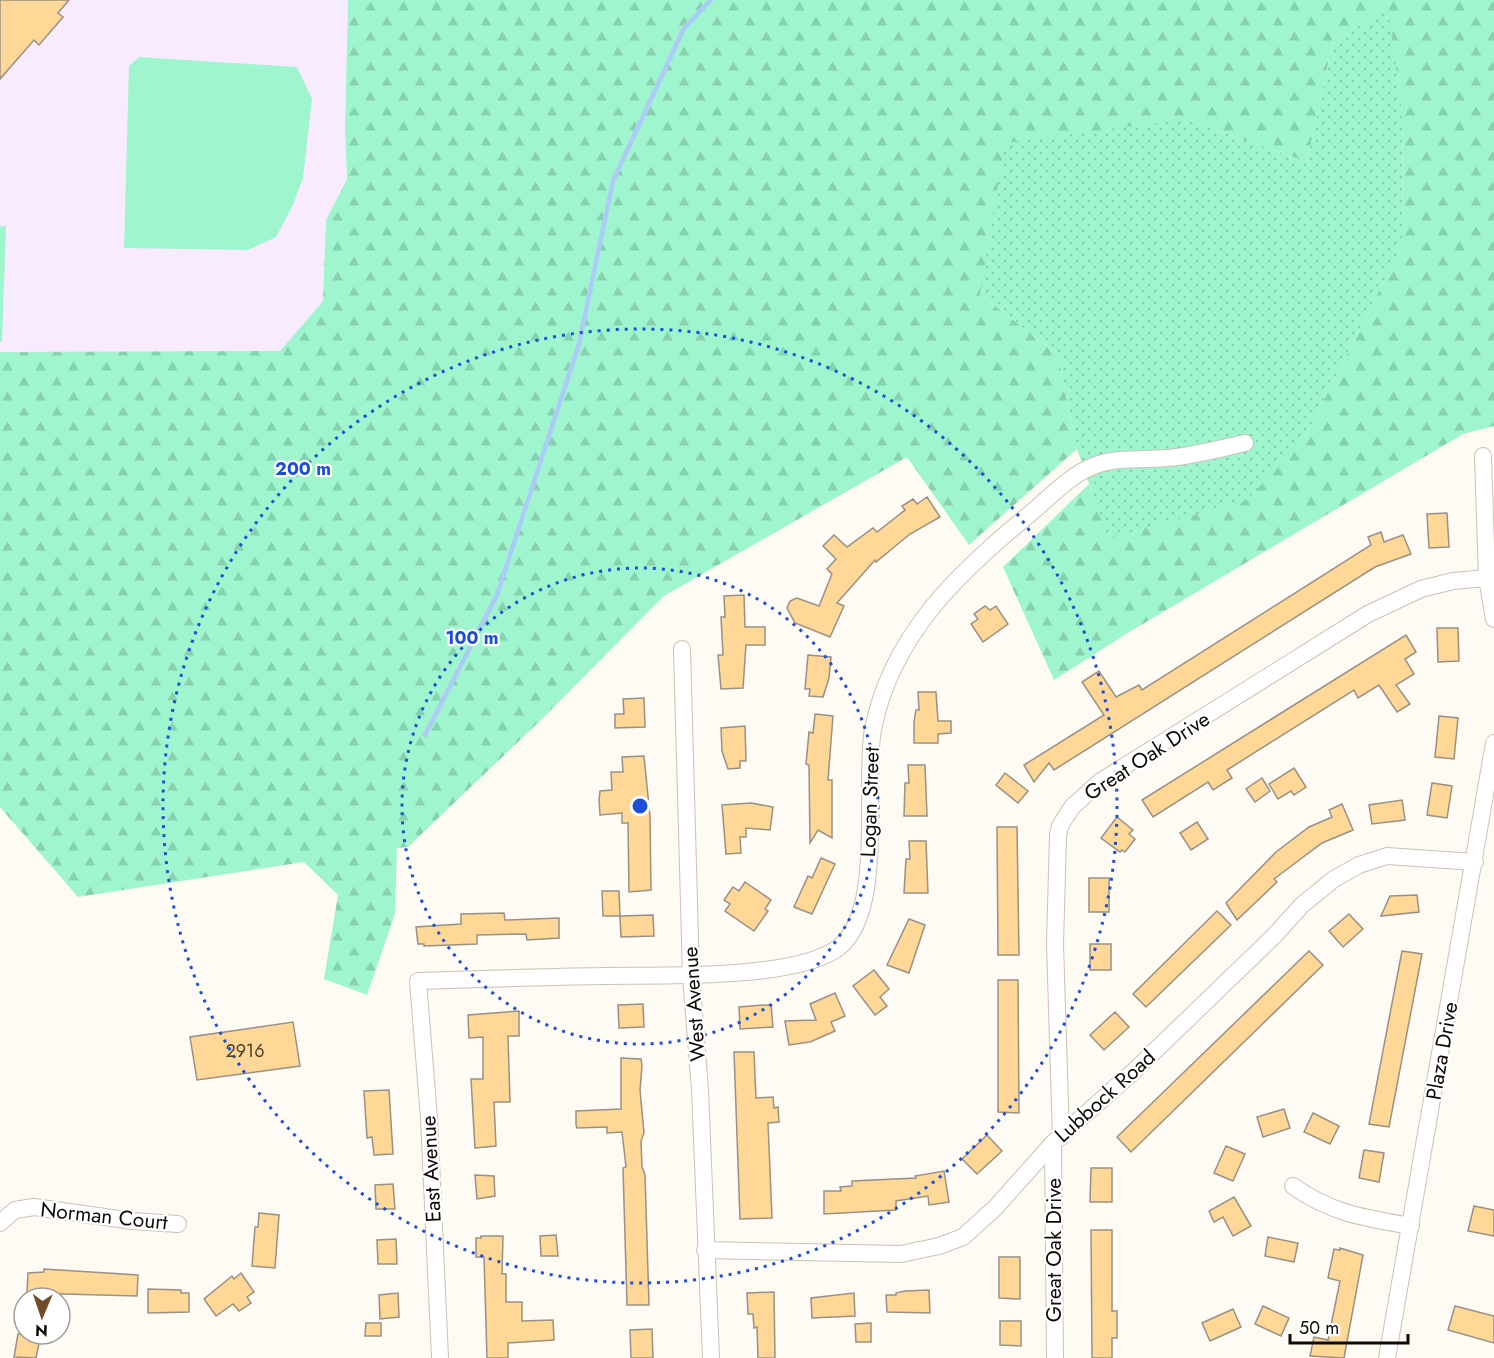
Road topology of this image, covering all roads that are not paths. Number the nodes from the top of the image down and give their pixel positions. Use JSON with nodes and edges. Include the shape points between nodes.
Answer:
{"nodes":[{"id":1,"x":1245,"y":443,"type":"dead end"},
{"id":2,"x":1483,"y":456,"type":"dead end"},
{"id":3,"x":1487,"y":578,"type":"junction"},
{"id":4,"x":1494,"y":620,"type":"edge"},
{"id":5,"x":682,"y":649,"type":"dead end"},
{"id":6,"x":1494,"y":743,"type":"edge"},
{"id":7,"x":1476,"y":862,"type":"junction"},
{"id":8,"x":691,"y":976,"type":"junction"},
{"id":9,"x":418,"y":981,"type":"joint"},
{"id":10,"x":1057,"y":1140,"type":"junction"},
{"id":11,"x":1293,"y":1186,"type":"dead end"},
{"id":12,"x":0,"y":1223,"type":"edge"},
{"id":13,"x":178,"y":1224,"type":"dead end"},
{"id":14,"x":1411,"y":1226,"type":"junction"},
{"id":15,"x":705,"y":1250,"type":"junction"},
{"id":16,"x":440,"y":1358,"type":"edge"},
{"id":17,"x":711,"y":1358,"type":"edge"},
{"id":18,"x":1055,"y":1358,"type":"edge"},
{"id":19,"x":1387,"y":1358,"type":"edge"}],
"edges":[{"from":1,"to":8,"type":"street","name":"Logan Street","via":[[1177,458],[1113,460],[1095,465],[1053,494],[942,592],[921,621],[883,691],[873,731],[868,884],[845,942],[800,965]]},
{"from":2,"to":3,"type":"street"},
{"from":3,"to":4,"type":"street"},
{"from":3,"to":10,"type":"street","name":"Great Oak Drive","via":[[1421,589],[1368,614],[1101,781],[1072,807],[1060,826],[1057,849]]},
{"from":5,"to":8,"type":"street","name":"West Avenue"},
{"from":6,"to":7,"type":"street","name":"Plaza Drive"},
{"from":7,"to":10,"type":"street","name":"Lubbock Road","via":[[1393,856],[1345,871],[1302,905],[1142,1063]]},
{"from":7,"to":14,"type":"street","name":"Plaza Drive"},
{"from":8,"to":9,"type":"street","name":"Logan Street"},
{"from":8,"to":15,"type":"street","name":"West Avenue","via":[[700,1090]]},
{"from":9,"to":16,"type":"street","name":"East Avenue","via":[[429,1118]]},
{"from":10,"to":15,"type":"street","name":"Lubbock Road","via":[[982,1222],[954,1241],[901,1254]]},
{"from":10,"to":18,"type":"street","name":"Great Oak Drive"},
{"from":11,"to":14,"type":"street","via":[[1332,1209]]},
{"from":12,"to":13,"type":"street","name":"Norman Court","via":[[15,1210],[34,1207]]},
{"from":14,"to":19,"type":"street","name":"Plaza Drive"},
{"from":15,"to":17,"type":"street","name":"West Avenue"}]}
